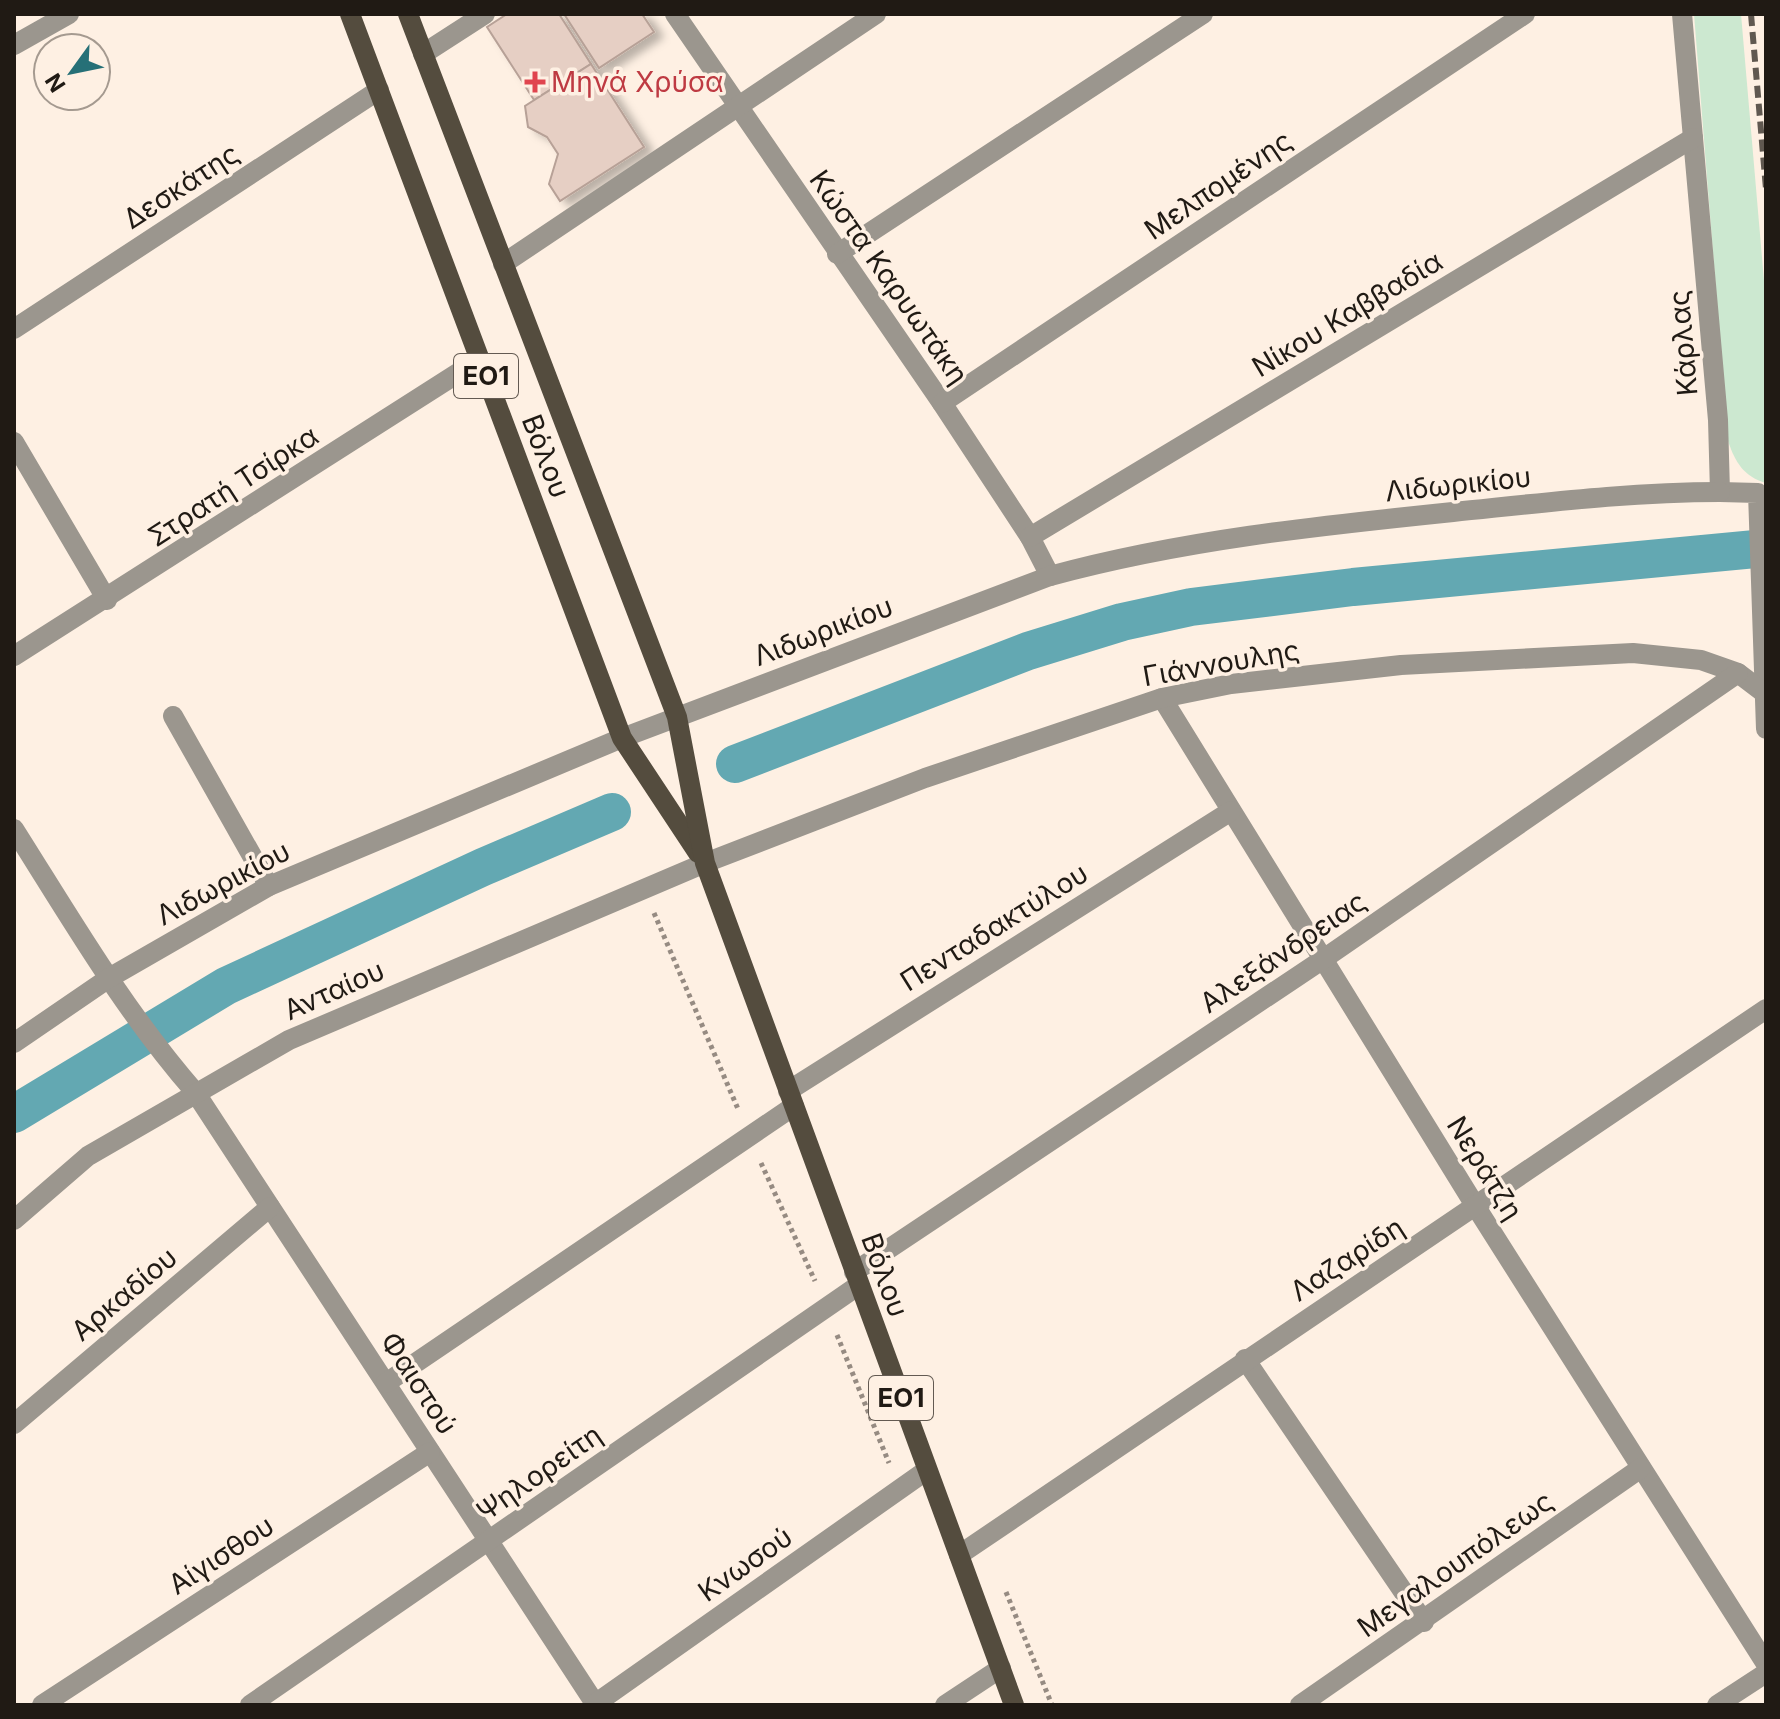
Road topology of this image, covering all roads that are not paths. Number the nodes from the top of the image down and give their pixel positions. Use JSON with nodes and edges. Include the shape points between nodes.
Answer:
{"nodes":[{"id":1,"x":69,"y":14,"type":"edge"},
{"id":2,"x":350,"y":14,"type":"edge"},
{"id":3,"x":408,"y":14,"type":"edge"},
{"id":4,"x":485,"y":14,"type":"edge"},
{"id":5,"x":675,"y":14,"type":"edge"},
{"id":6,"x":876,"y":14,"type":"edge"},
{"id":7,"x":1203,"y":14,"type":"edge"},
{"id":8,"x":1525,"y":14,"type":"edge"},
{"id":9,"x":1682,"y":14,"type":"edge"},
{"id":10,"x":14,"y":45,"type":"edge"},
{"id":11,"x":423,"y":54,"type":"junction"},
{"id":12,"x":379,"y":90,"type":"junction"},
{"id":13,"x":737,"y":107,"type":"junction"},
{"id":14,"x":1693,"y":138,"type":"junction"},
{"id":15,"x":837,"y":254,"type":"junction"},
{"id":16,"x":503,"y":264,"type":"junction"},
{"id":17,"x":14,"y":329,"type":"edge"},
{"id":18,"x":480,"y":359,"type":"junction"},
{"id":19,"x":942,"y":403,"type":"junction"},
{"id":20,"x":14,"y":442,"type":"edge"},
{"id":21,"x":1720,"y":492,"type":"junction"},
{"id":22,"x":1761,"y":499,"type":"edge"},
{"id":23,"x":1030,"y":537,"type":"junction"},
{"id":24,"x":1050,"y":576,"type":"junction"},
{"id":25,"x":107,"y":600,"type":"junction"},
{"id":26,"x":1765,"y":631,"type":"edge"},
{"id":27,"x":14,"y":656,"type":"edge"},
{"id":28,"x":1738,"y":673,"type":"junction"},
{"id":29,"x":1763,"y":692,"type":"junction"},
{"id":30,"x":1162,"y":698,"type":"junction"},
{"id":31,"x":173,"y":716,"type":"dead end"},
{"id":32,"x":677,"y":717,"type":"junction"},
{"id":33,"x":1766,"y":729,"type":"edge"},
{"id":34,"x":622,"y":738,"type":"junction"},
{"id":35,"x":1231,"y":811,"type":"junction"},
{"id":36,"x":14,"y":829,"type":"edge"},
{"id":37,"x":705,"y":863,"type":"junction"},
{"id":38,"x":269,"y":886,"type":"junction"},
{"id":39,"x":1322,"y":960,"type":"junction"},
{"id":40,"x":109,"y":978,"type":"junction"},
{"id":41,"x":1766,"y":1009,"type":"edge"},
{"id":42,"x":14,"y":1043,"type":"edge"},
{"id":43,"x":195,"y":1092,"type":"junction"},
{"id":44,"x":791,"y":1098,"type":"junction"},
{"id":45,"x":270,"y":1207,"type":"junction"},
{"id":46,"x":1476,"y":1207,"type":"junction"},
{"id":47,"x":14,"y":1220,"type":"edge"},
{"id":48,"x":857,"y":1278,"type":"junction"},
{"id":49,"x":1245,"y":1359,"type":"junction"},
{"id":50,"x":386,"y":1383,"type":"junction"},
{"id":51,"x":15,"y":1421,"type":"edge"},
{"id":52,"x":430,"y":1452,"type":"junction"},
{"id":53,"x":1641,"y":1468,"type":"junction"},
{"id":54,"x":927,"y":1470,"type":"junction"},
{"id":55,"x":489,"y":1542,"type":"junction"},
{"id":56,"x":959,"y":1555,"type":"junction"},
{"id":57,"x":1424,"y":1622,"type":"junction"},
{"id":58,"x":1766,"y":1664,"type":"edge"},
{"id":59,"x":1001,"y":1668,"type":"junction"},
{"id":60,"x":1766,"y":1673,"type":"edge"},
{"id":61,"x":596,"y":1704,"type":"edge"},
{"id":62,"x":42,"y":1705,"type":"edge"},
{"id":63,"x":250,"y":1705,"type":"edge"},
{"id":64,"x":945,"y":1705,"type":"edge"},
{"id":65,"x":1014,"y":1705,"type":"edge"},
{"id":66,"x":1300,"y":1705,"type":"edge"},
{"id":67,"x":1717,"y":1705,"type":"edge"}],
"edges":[{"from":1,"to":10,"type":"street"},
{"from":2,"to":12,"type":"main road","name":"Βόλου","number":"ΕΟ1"},
{"from":3,"to":11,"type":"main road","name":"Βόλου","number":"ΕΟ1"},
{"from":4,"to":11,"type":"street"},
{"from":5,"to":13,"type":"street","name":"Κώστα Καρυωτάκη"},
{"from":6,"to":13,"type":"street"},
{"from":7,"to":15,"type":"street"},
{"from":8,"to":19,"type":"street","name":"Μελπομένης"},
{"from":9,"to":14,"type":"street","name":"Κάρλας"},
{"from":11,"to":16,"type":"main road","name":"Βόλου","number":"ΕΟ1"},
{"from":12,"to":17,"type":"street","name":"Δεσκάτης"},
{"from":12,"to":18,"type":"main road","name":"Βόλου","number":"ΕΟ1"},
{"from":13,"to":15,"type":"street","name":"Κώστα Καρυωτάκη"},
{"from":13,"to":16,"type":"street"},
{"from":14,"to":21,"type":"street","name":"Κάρλας"},
{"from":14,"to":23,"type":"street","name":"Νίκου Καββαδία"},
{"from":15,"to":19,"type":"street","name":"Κώστα Καρυωτάκη"},
{"from":16,"to":32,"type":"main road","name":"Βόλου","number":"ΕΟ1"},
{"from":18,"to":25,"type":"street","name":"Στρατή Τσίρκα"},
{"from":18,"to":34,"type":"main road","name":"Βόλου","number":"ΕΟ1"},
{"from":19,"to":23,"type":"street","name":"Κώστα Καρυωτάκη"},
{"from":20,"to":25,"type":"street"},
{"from":21,"to":22,"type":"street"},
{"from":21,"to":24,"type":"street","name":"Λιδωρικίου","via":[[1656,492],[1291,527],[1116,558]]},
{"from":22,"to":26,"type":"street"},
{"from":23,"to":24,"type":"street","name":"Κώστα Καρυωτάκη"},
{"from":24,"to":32,"type":"street","name":"Λιδωρικίου"},
{"from":25,"to":27,"type":"street","name":"Στρατή Τσίρκα"},
{"from":26,"to":29,"type":"street"},
{"from":28,"to":29,"type":"street","name":"Γιάννουλης"},
{"from":28,"to":30,"type":"street","name":"Γιάννουλης","via":[[1680,655],[1633,653],[1401,665],[1231,684]]},
{"from":28,"to":39,"type":"street","name":"Αλεξάνδρειας"},
{"from":29,"to":33,"type":"street"},
{"from":30,"to":35,"type":"street","name":"Νεράτζη"},
{"from":30,"to":37,"type":"street","name":"Γιάννουλης","via":[[925,778]]},
{"from":31,"to":38,"type":"street"},
{"from":32,"to":34,"type":"street","name":"Λιδωρικίου"},
{"from":32,"to":37,"type":"main road","number":"ΕΟ1"},
{"from":34,"to":37,"type":"main road","number":"ΕΟ1"},
{"from":34,"to":38,"type":"street","name":"Λιδωρικίου"},
{"from":35,"to":39,"type":"street","name":"Νεράτζη"},
{"from":35,"to":44,"type":"street","name":"Πενταδακτύλου"},
{"from":36,"to":40,"type":"street","name":"Φαιστού"},
{"from":37,"to":43,"type":"street","name":"Ανταίου","via":[[289,1040]]},
{"from":37,"to":44,"type":"main road","name":"Βόλου","number":"ΕΟ1"},
{"from":38,"to":40,"type":"street","name":"Λιδωρικίου"},
{"from":39,"to":46,"type":"street","name":"Νεράτζη"},
{"from":39,"to":48,"type":"street","name":"Αλεξάνδρειας"},
{"from":40,"to":42,"type":"street","name":"Λιδωρικίου"},
{"from":40,"to":43,"type":"street","name":"Φαιστού","via":[[159,1051]]},
{"from":41,"to":46,"type":"street","name":"Λαζαρίδη"},
{"from":43,"to":45,"type":"street","name":"Φαιστού"},
{"from":43,"to":47,"type":"street","name":"Ανταίου","via":[[88,1156]]},
{"from":44,"to":48,"type":"main road","name":"Βόλου","number":"ΕΟ1"},
{"from":44,"to":50,"type":"street","name":"Πενταδακτύλου"},
{"from":45,"to":50,"type":"street","name":"Φαιστού"},
{"from":45,"to":51,"type":"street","name":"Αρκαδίου"},
{"from":46,"to":49,"type":"street","name":"Λαζαρίδη"},
{"from":46,"to":53,"type":"street","name":"Νεράτζη"},
{"from":48,"to":54,"type":"main road","name":"Βόλου","number":"ΕΟ1"},
{"from":48,"to":55,"type":"street","name":"Ψηλορείτη"},
{"from":49,"to":56,"type":"street","name":"Λαζαρίδη"},
{"from":49,"to":57,"type":"street"},
{"from":50,"to":52,"type":"street","name":"Φαιστού"},
{"from":52,"to":55,"type":"street","name":"Φαιστού"},
{"from":52,"to":62,"type":"street","name":"Αίγισθου"},
{"from":53,"to":57,"type":"street","name":"Μεγαλουπόλεως"},
{"from":53,"to":58,"type":"street","name":"Νεράτζη"},
{"from":54,"to":56,"type":"main road","name":"Βόλου","number":"ΕΟ1"},
{"from":54,"to":61,"type":"street","name":"Κνωσού"},
{"from":55,"to":61,"type":"street","name":"Φαιστού"},
{"from":55,"to":63,"type":"street","name":"Ψηλορείτη"},
{"from":56,"to":59,"type":"main road","name":"Βόλου","number":"ΕΟ1"},
{"from":57,"to":66,"type":"street","name":"Μεγαλουπόλεως"},
{"from":59,"to":64,"type":"street"},
{"from":59,"to":65,"type":"main road","name":"Βόλου","number":"ΕΟ1"},
{"from":60,"to":67,"type":"street"}]}
